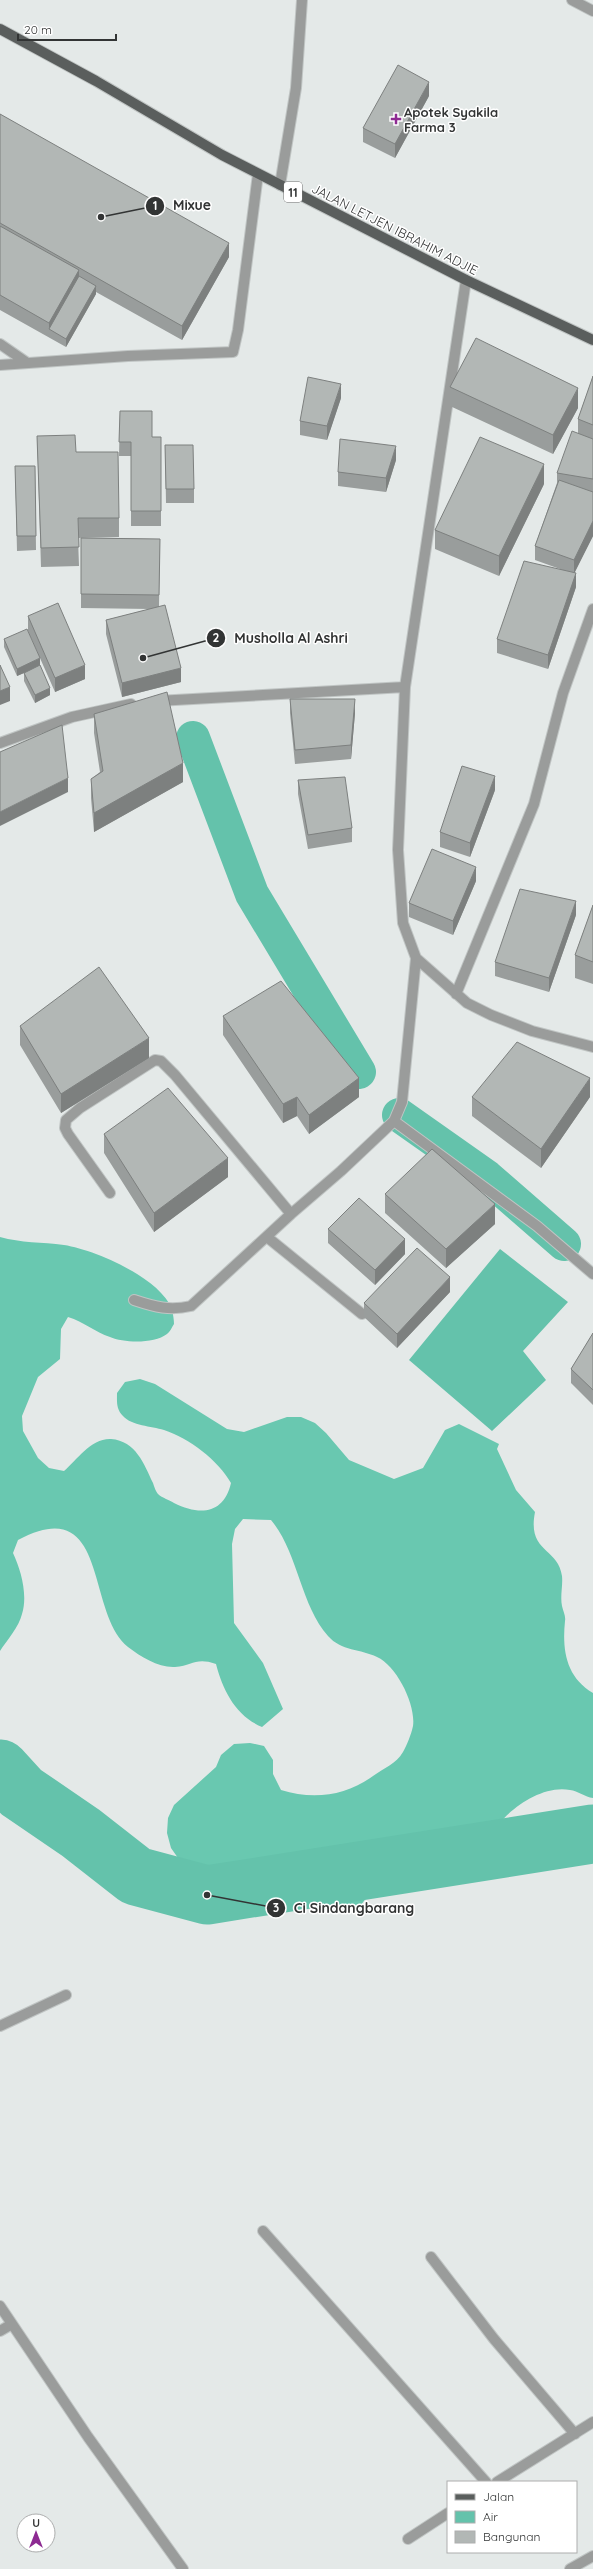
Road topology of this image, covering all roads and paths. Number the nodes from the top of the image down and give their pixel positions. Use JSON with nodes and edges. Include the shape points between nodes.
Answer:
{"nodes":[{"id":1,"x":302,"y":0,"type":"edge"},
{"id":2,"x":572,"y":0,"type":"edge"},
{"id":3,"x":593,"y":11,"type":"edge"},
{"id":4,"x":0,"y":29,"type":"edge"},
{"id":5,"x":258,"y":174,"type":"junction"},
{"id":6,"x":280,"y":185,"type":"junction"},
{"id":7,"x":466,"y":280,"type":"junction"},
{"id":8,"x":593,"y":340,"type":"edge"},
{"id":9,"x":0,"y":344,"type":"edge"},
{"id":10,"x":26,"y":362,"type":"junction"},
{"id":11,"x":0,"y":365,"type":"edge"},
{"id":12,"x":593,"y":609,"type":"edge"},
{"id":13,"x":405,"y":687,"type":"junction"},
{"id":14,"x":0,"y":742,"type":"edge"},
{"id":15,"x":416,"y":958,"type":"junction"},
{"id":16,"x":456,"y":994,"type":"junction"},
{"id":17,"x":593,"y":1047,"type":"edge"},
{"id":18,"x":394,"y":1121,"type":"junction"},
{"id":19,"x":110,"y":1193,"type":"dead end"},
{"id":20,"x":291,"y":1214,"type":"junction"},
{"id":21,"x":268,"y":1237,"type":"junction"},
{"id":22,"x":593,"y":1274,"type":"edge"},
{"id":23,"x":134,"y":1300,"type":"dead end"},
{"id":24,"x":362,"y":1314,"type":"dead end"},
{"id":25,"x":66,"y":1995,"type":"dead end"},
{"id":26,"x":0,"y":2026,"type":"edge"},
{"id":27,"x":263,"y":2231,"type":"dead end"},
{"id":28,"x":431,"y":2257,"type":"dead end"},
{"id":29,"x":0,"y":2306,"type":"edge"},
{"id":30,"x":12,"y":2324,"type":"junction"},
{"id":31,"x":0,"y":2331,"type":"edge"},
{"id":32,"x":593,"y":2422,"type":"edge"},
{"id":33,"x":575,"y":2434,"type":"junction"},
{"id":34,"x":485,"y":2481,"type":"edge"},
{"id":35,"x":499,"y":2481,"type":"edge"},
{"id":36,"x":447,"y":2514,"type":"edge"},
{"id":37,"x":408,"y":2539,"type":"dead end"},
{"id":38,"x":593,"y":2556,"type":"edge"},
{"id":39,"x":183,"y":2569,"type":"edge"},
{"id":40,"x":570,"y":2569,"type":"edge"}],
"edges":[{"from":1,"to":6,"type":"street","via":[[296,88]]},
{"from":2,"to":3,"type":"street"},
{"from":4,"to":5,"type":"main road","name":"JALAN LETJEN IBRAHIM ADJIE","number":"11"},
{"from":5,"to":6,"type":"main road","name":"JALAN LETJEN IBRAHIM ADJIE","number":"11"},
{"from":5,"to":10,"type":"street","via":[[233,352]]},
{"from":6,"to":7,"type":"main road","name":"JALAN LETJEN IBRAHIM ADJIE","number":"11"},
{"from":7,"to":8,"type":"main road","name":"JALAN LETJEN IBRAHIM ADJIE","number":"11"},
{"from":7,"to":13,"type":"street"},
{"from":9,"to":10,"type":"street"},
{"from":10,"to":11,"type":"street"},
{"from":12,"to":16,"type":"street","via":[[563,693],[534,804]]},
{"from":13,"to":14,"type":"street","via":[[144,702],[72,717]]},
{"from":13,"to":15,"type":"street","via":[[398,850],[403,923]]},
{"from":15,"to":16,"type":"street"},
{"from":15,"to":18,"type":"street","via":[[402,1102]]},
{"from":16,"to":17,"type":"street","via":[[467,1003],[498,1018],[532,1031]]},
{"from":18,"to":20,"type":"street","via":[[342,1171]]},
{"from":18,"to":22,"type":"street","via":[[537,1226]]},
{"from":19,"to":20,"type":"street","via":[[68,1134],[65,1128],[66,1120],[80,1108],[155,1060],[175,1074]]},
{"from":20,"to":21,"type":"street"},
{"from":21,"to":23,"type":"street","via":[[191,1306],[177,1310],[159,1308]]},
{"from":21,"to":24,"type":"street"},
{"from":25,"to":26,"type":"street"},
{"from":27,"to":34,"type":"street"},
{"from":28,"to":33,"type":"street","via":[[494,2339]]},
{"from":29,"to":30,"type":"street"},
{"from":30,"to":31,"type":"street"},
{"from":30,"to":39,"type":"street","via":[[88,2437]]},
{"from":32,"to":33,"type":"street"},
{"from":33,"to":35,"type":"street"},
{"from":36,"to":37,"type":"street"},
{"from":38,"to":40,"type":"street"}]}
